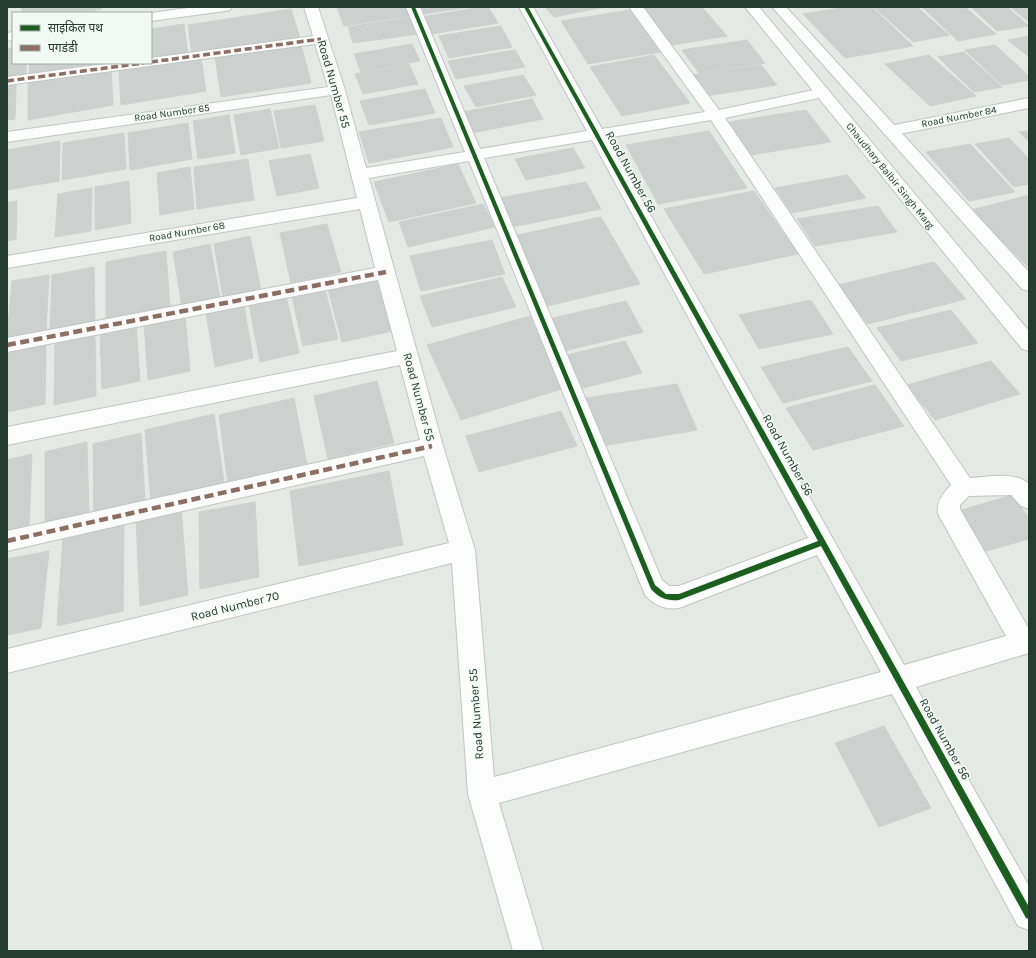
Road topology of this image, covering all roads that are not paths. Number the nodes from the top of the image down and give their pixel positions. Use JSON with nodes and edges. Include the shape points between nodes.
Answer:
{"nodes":[{"id":1,"x":226,"y":7,"type":"edge"},
{"id":2,"x":311,"y":7,"type":"edge"},
{"id":3,"x":413,"y":7,"type":"edge"},
{"id":4,"x":526,"y":7,"type":"edge"},
{"id":5,"x":636,"y":7,"type":"edge"},
{"id":6,"x":752,"y":7,"type":"edge"},
{"id":7,"x":781,"y":7,"type":"edge"},
{"id":8,"x":152,"y":17,"type":"edge"},
{"id":9,"x":321,"y":39,"type":"junction"},
{"id":10,"x":152,"y":62,"type":"edge"},
{"id":11,"x":136,"y":64,"type":"edge"},
{"id":12,"x":7,"y":81,"type":"edge"},
{"id":13,"x":337,"y":90,"type":"junction"},
{"id":14,"x":823,"y":93,"type":"junction"},
{"id":15,"x":1029,"y":103,"type":"edge"},
{"id":16,"x":715,"y":116,"type":"junction"},
{"id":17,"x":890,"y":131,"type":"junction"},
{"id":18,"x":598,"y":135,"type":"junction"},
{"id":19,"x":7,"y":137,"type":"edge"},
{"id":20,"x":474,"y":155,"type":"junction"},
{"id":21,"x":360,"y":174,"type":"junction"},
{"id":22,"x":367,"y":202,"type":"junction"},
{"id":23,"x":7,"y":262,"type":"edge"},
{"id":24,"x":386,"y":272,"type":"junction"},
{"id":25,"x":1029,"y":284,"type":"edge"},
{"id":26,"x":1029,"y":344,"type":"edge"},
{"id":27,"x":7,"y":345,"type":"edge"},
{"id":28,"x":408,"y":356,"type":"junction"},
{"id":29,"x":7,"y":436,"type":"edge"},
{"id":30,"x":432,"y":446,"type":"junction"},
{"id":31,"x":964,"y":487,"type":"junction"},
{"id":32,"x":1029,"y":499,"type":"edge"},
{"id":33,"x":7,"y":541,"type":"edge"},
{"id":34,"x":823,"y":542,"type":"junction"},
{"id":35,"x":463,"y":550,"type":"junction"},
{"id":36,"x":1026,"y":642,"type":"edge"},
{"id":37,"x":7,"y":661,"type":"edge"},
{"id":38,"x":900,"y":679,"type":"junction"},
{"id":39,"x":482,"y":794,"type":"junction"},
{"id":40,"x":1029,"y":915,"type":"edge"},
{"id":41,"x":528,"y":951,"type":"edge"}],
"edges":[{"from":1,"to":8,"type":"street"},
{"from":2,"to":9,"type":"street","name":"Road Number 55"},
{"from":3,"to":20,"type":"street"},
{"from":4,"to":18,"type":"street","name":"Road Number 56"},
{"from":5,"to":16,"type":"street"},
{"from":6,"to":14,"type":"street","name":"Chaudhary Balbir Singh Marg"},
{"from":7,"to":17,"type":"street"},
{"from":9,"to":10,"type":"street"},
{"from":9,"to":13,"type":"street","name":"Road Number 55"},
{"from":11,"to":12,"type":"street"},
{"from":13,"to":19,"type":"street","name":"Road Number 65"},
{"from":13,"to":21,"type":"street","name":"Road Number 55"},
{"from":14,"to":16,"type":"street"},
{"from":14,"to":26,"type":"street","name":"Chaudhary Balbir Singh Marg"},
{"from":15,"to":17,"type":"street","name":"Road Number 84"},
{"from":16,"to":18,"type":"street"},
{"from":16,"to":31,"type":"street"},
{"from":17,"to":25,"type":"street"},
{"from":18,"to":20,"type":"street"},
{"from":18,"to":34,"type":"street","name":"Road Number 56"},
{"from":20,"to":21,"type":"street"},
{"from":20,"to":34,"type":"street","via":[[653,586],[660,595],[679,597]]},
{"from":21,"to":22,"type":"street","name":"Road Number 55"},
{"from":22,"to":23,"type":"street","name":"Road Number 68"},
{"from":22,"to":24,"type":"street","name":"Road Number 55"},
{"from":24,"to":27,"type":"street"},
{"from":24,"to":28,"type":"street","name":"Road Number 55"},
{"from":28,"to":29,"type":"street"},
{"from":28,"to":30,"type":"street","name":"Road Number 55"},
{"from":30,"to":33,"type":"street"},
{"from":30,"to":35,"type":"street","name":"Road Number 55"},
{"from":31,"to":32,"type":"street","via":[[1016,486]]},
{"from":31,"to":36,"type":"street","via":[[949,502],[949,514]]},
{"from":34,"to":38,"type":"street","name":"Road Number 56"},
{"from":35,"to":37,"type":"street","name":"Road Number 70"},
{"from":35,"to":39,"type":"street","name":"Road Number 55"},
{"from":36,"to":38,"type":"street"},
{"from":38,"to":39,"type":"street"},
{"from":38,"to":40,"type":"street","name":"Road Number 56"},
{"from":39,"to":41,"type":"street","name":"Road Number 55"}]}
